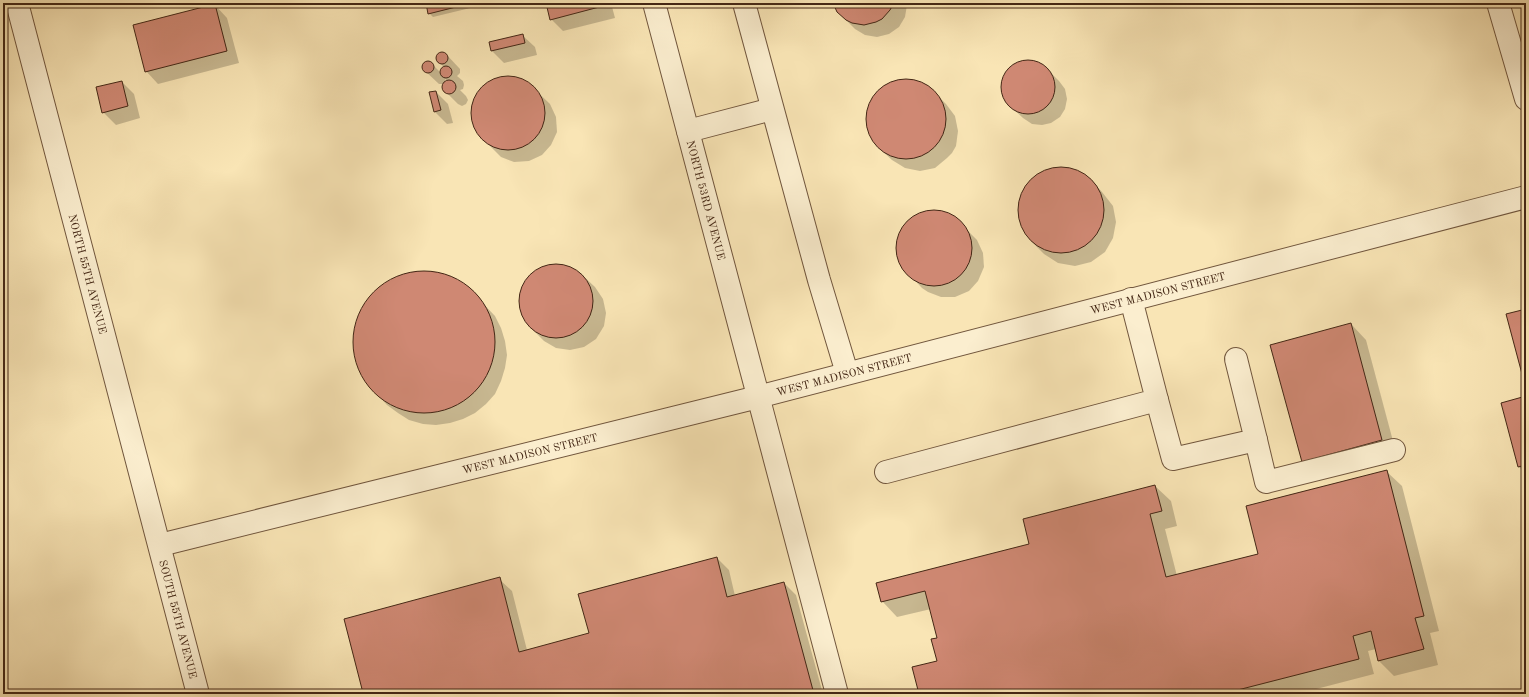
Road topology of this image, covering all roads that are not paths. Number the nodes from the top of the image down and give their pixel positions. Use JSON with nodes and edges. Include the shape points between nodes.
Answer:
{"nodes":[{"id":1,"x":17,"y":3,"type":"edge"},
{"id":2,"x":654,"y":3,"type":"edge"},
{"id":3,"x":744,"y":3,"type":"edge"},
{"id":4,"x":1498,"y":3,"type":"edge"},
{"id":5,"x":1526,"y":99,"type":"edge"},
{"id":6,"x":772,"y":109,"type":"junction"},
{"id":7,"x":688,"y":131,"type":"junction"},
{"id":8,"x":1526,"y":197,"type":"edge"},
{"id":9,"x":1131,"y":300,"type":"junction"},
{"id":10,"x":1236,"y":359,"type":"dead end"},
{"id":11,"x":847,"y":373,"type":"junction"},
{"id":12,"x":758,"y":397,"type":"junction"},
{"id":13,"x":1157,"y":400,"type":"junction"},
{"id":14,"x":1256,"y":440,"type":"junction"},
{"id":15,"x":1394,"y":450,"type":"dead end"},
{"id":16,"x":886,"y":472,"type":"dead end"},
{"id":17,"x":160,"y":545,"type":"junction"},
{"id":18,"x":198,"y":694,"type":"edge"},
{"id":19,"x":837,"y":694,"type":"edge"}],
"edges":[{"from":1,"to":17,"type":"street","name":"NORTH 55TH AVENUE"},
{"from":2,"to":7,"type":"street","name":"NORTH 53RD AVENUE"},
{"from":3,"to":6,"type":"street"},
{"from":4,"to":5,"type":"street"},
{"from":6,"to":7,"type":"street"},
{"from":6,"to":11,"type":"street"},
{"from":7,"to":12,"type":"street","name":"NORTH 53RD AVENUE"},
{"from":8,"to":9,"type":"street","name":"WEST MADISON STREET"},
{"from":9,"to":11,"type":"street","name":"WEST MADISON STREET"},
{"from":9,"to":13,"type":"street"},
{"from":10,"to":14,"type":"street"},
{"from":11,"to":12,"type":"street","name":"WEST MADISON STREET"},
{"from":12,"to":17,"type":"street","name":"WEST MADISON STREET"},
{"from":12,"to":19,"type":"street","name":"NORTH 53RD AVENUE"},
{"from":13,"to":14,"type":"street","via":[[1173,459]]},
{"from":13,"to":16,"type":"street"},
{"from":14,"to":15,"type":"street","via":[[1266,482]]},
{"from":17,"to":18,"type":"street","name":"SOUTH 55TH AVENUE"}]}
